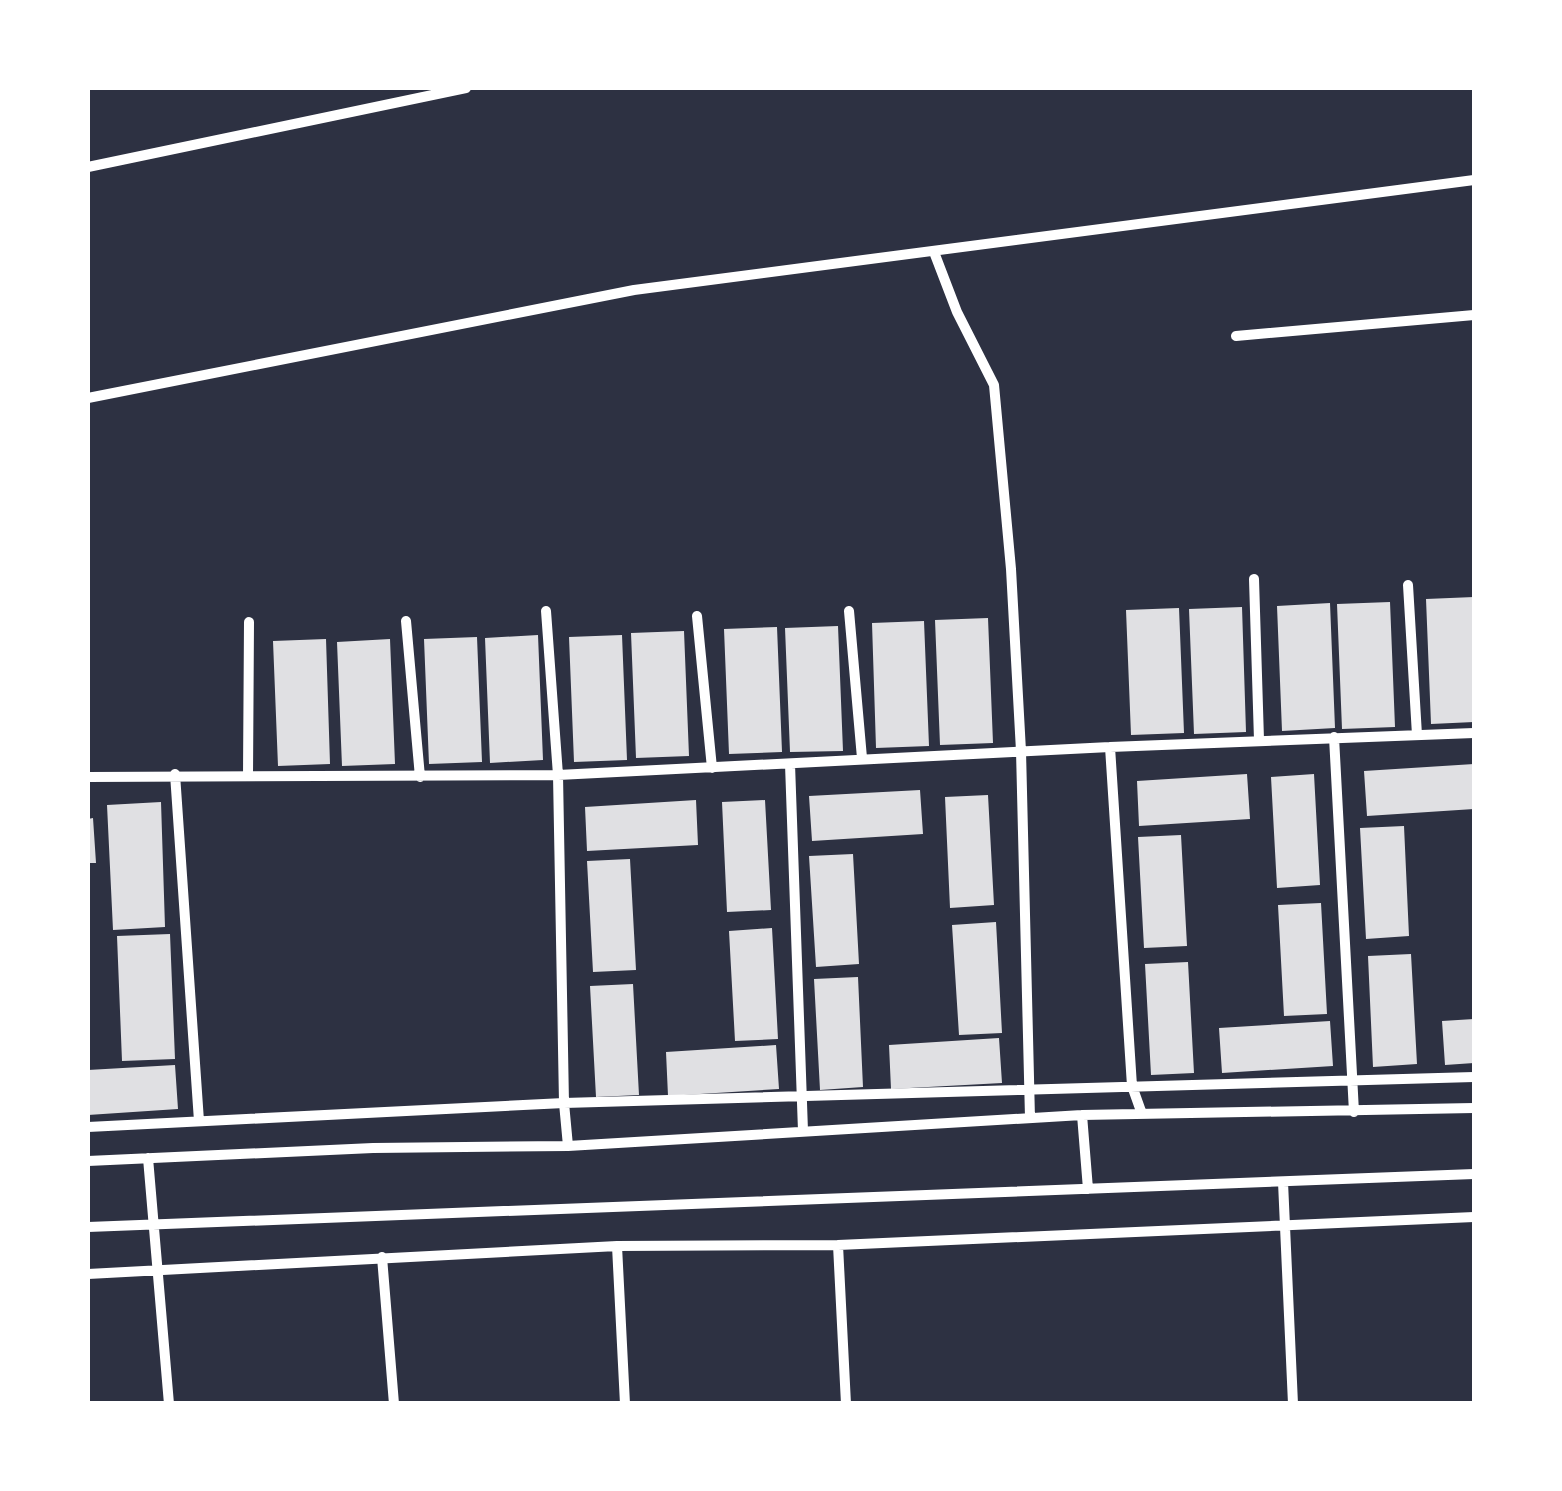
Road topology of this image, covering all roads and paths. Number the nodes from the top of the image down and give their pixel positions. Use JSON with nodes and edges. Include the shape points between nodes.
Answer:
{"nodes":[{"id":1,"x":466,"y":88,"type":"edge"},
{"id":2,"x":88,"y":166,"type":"edge"},
{"id":3,"x":1474,"y":180,"type":"edge"},
{"id":4,"x":934,"y":252,"type":"junction"},
{"id":5,"x":1474,"y":315,"type":"edge"},
{"id":6,"x":1236,"y":336,"type":"dead end"},
{"id":7,"x":88,"y":398,"type":"edge"},
{"id":8,"x":1254,"y":579,"type":"dead end"},
{"id":9,"x":1408,"y":586,"type":"dead end"},
{"id":10,"x":546,"y":610,"type":"dead end"},
{"id":11,"x":849,"y":611,"type":"dead end"},
{"id":12,"x":696,"y":616,"type":"dead end"},
{"id":13,"x":406,"y":621,"type":"dead end"},
{"id":14,"x":248,"y":622,"type":"dead end"},
{"id":15,"x":1474,"y":732,"type":"edge"},
{"id":16,"x":1416,"y":735,"type":"junction"},
{"id":17,"x":1334,"y":737,"type":"junction"},
{"id":18,"x":1259,"y":740,"type":"junction"},
{"id":19,"x":1110,"y":747,"type":"junction"},
{"id":20,"x":1021,"y":751,"type":"junction"},
{"id":21,"x":862,"y":758,"type":"junction"},
{"id":22,"x":790,"y":764,"type":"junction"},
{"id":23,"x":712,"y":768,"type":"junction"},
{"id":24,"x":176,"y":774,"type":"junction"},
{"id":25,"x":558,"y":774,"type":"junction"},
{"id":26,"x":248,"y":776,"type":"junction"},
{"id":27,"x":88,"y":777,"type":"edge"},
{"id":28,"x":420,"y":777,"type":"junction"},
{"id":29,"x":1474,"y":1077,"type":"edge"},
{"id":30,"x":1350,"y":1081,"type":"junction"},
{"id":31,"x":1132,"y":1086,"type":"junction"},
{"id":32,"x":1029,"y":1088,"type":"junction"},
{"id":33,"x":800,"y":1098,"type":"junction"},
{"id":34,"x":564,"y":1104,"type":"junction"},
{"id":35,"x":1474,"y":1108,"type":"edge"},
{"id":36,"x":1354,"y":1112,"type":"junction"},
{"id":37,"x":1142,"y":1114,"type":"junction"},
{"id":38,"x":1082,"y":1115,"type":"junction"},
{"id":39,"x":1030,"y":1118,"type":"junction"},
{"id":40,"x":200,"y":1121,"type":"junction"},
{"id":41,"x":88,"y":1126,"type":"edge"},
{"id":42,"x":803,"y":1131,"type":"junction"},
{"id":43,"x":568,"y":1146,"type":"junction"},
{"id":44,"x":148,"y":1158,"type":"junction"},
{"id":45,"x":88,"y":1161,"type":"edge"},
{"id":46,"x":1474,"y":1174,"type":"edge"},
{"id":47,"x":1284,"y":1182,"type":"junction"},
{"id":48,"x":1088,"y":1189,"type":"junction"},
{"id":49,"x":1474,"y":1217,"type":"edge"},
{"id":50,"x":152,"y":1224,"type":"junction"},
{"id":51,"x":1285,"y":1225,"type":"junction"},
{"id":52,"x":88,"y":1228,"type":"edge"},
{"id":53,"x":838,"y":1245,"type":"junction"},
{"id":54,"x":617,"y":1246,"type":"junction"},
{"id":55,"x":382,"y":1257,"type":"junction"},
{"id":56,"x":159,"y":1270,"type":"junction"},
{"id":57,"x":88,"y":1274,"type":"edge"},
{"id":58,"x":169,"y":1404,"type":"edge"},
{"id":59,"x":394,"y":1404,"type":"edge"},
{"id":60,"x":625,"y":1404,"type":"edge"},
{"id":61,"x":846,"y":1404,"type":"edge"},
{"id":62,"x":1293,"y":1404,"type":"edge"}],
"edges":[{"from":1,"to":2,"type":"street"},
{"from":3,"to":4,"type":"street"},
{"from":4,"to":7,"type":"street","via":[[634,290]]},
{"from":4,"to":20,"type":"street","via":[[994,384]]},
{"from":5,"to":6,"type":"street"},
{"from":8,"to":18,"type":"street"},
{"from":9,"to":16,"type":"street"},
{"from":10,"to":25,"type":"street"},
{"from":11,"to":21,"type":"street"},
{"from":12,"to":23,"type":"street"},
{"from":13,"to":28,"type":"street"},
{"from":14,"to":26,"type":"street"},
{"from":15,"to":16,"type":"street"},
{"from":16,"to":17,"type":"street"},
{"from":17,"to":18,"type":"street"},
{"from":17,"to":30,"type":"street"},
{"from":18,"to":19,"type":"street"},
{"from":19,"to":20,"type":"street"},
{"from":19,"to":31,"type":"street"},
{"from":20,"to":21,"type":"street"},
{"from":20,"to":32,"type":"street"},
{"from":21,"to":22,"type":"street"},
{"from":22,"to":23,"type":"street"},
{"from":22,"to":33,"type":"street"},
{"from":23,"to":25,"type":"street"},
{"from":24,"to":26,"type":"street"},
{"from":24,"to":27,"type":"street"},
{"from":24,"to":40,"type":"street"},
{"from":25,"to":28,"type":"street"},
{"from":25,"to":34,"type":"street"},
{"from":26,"to":28,"type":"street"},
{"from":29,"to":30,"type":"street"},
{"from":30,"to":31,"type":"street"},
{"from":30,"to":36,"type":"street"},
{"from":31,"to":32,"type":"street"},
{"from":31,"to":37,"type":"street"},
{"from":32,"to":33,"type":"street"},
{"from":32,"to":39,"type":"street"},
{"from":33,"to":34,"type":"street"},
{"from":33,"to":42,"type":"street"},
{"from":34,"to":40,"type":"street"},
{"from":34,"to":43,"type":"street"},
{"from":35,"to":36,"type":"street"},
{"from":36,"to":37,"type":"street"},
{"from":37,"to":38,"type":"street"},
{"from":38,"to":39,"type":"street"},
{"from":38,"to":48,"type":"street"},
{"from":39,"to":42,"type":"street"},
{"from":40,"to":41,"type":"street"},
{"from":42,"to":43,"type":"street"},
{"from":43,"to":44,"type":"street"},
{"from":44,"to":45,"type":"street"},
{"from":44,"to":50,"type":"street"},
{"from":46,"to":47,"type":"street"},
{"from":47,"to":48,"type":"street"},
{"from":47,"to":51,"type":"street"},
{"from":48,"to":50,"type":"street"},
{"from":49,"to":51,"type":"street"},
{"from":50,"to":52,"type":"street"},
{"from":50,"to":56,"type":"street"},
{"from":51,"to":53,"type":"street"},
{"from":51,"to":62,"type":"street"},
{"from":53,"to":54,"type":"street"},
{"from":53,"to":61,"type":"street"},
{"from":54,"to":55,"type":"street"},
{"from":54,"to":60,"type":"street"},
{"from":55,"to":56,"type":"street"},
{"from":55,"to":59,"type":"street"},
{"from":56,"to":57,"type":"street"},
{"from":56,"to":58,"type":"street"}]}
